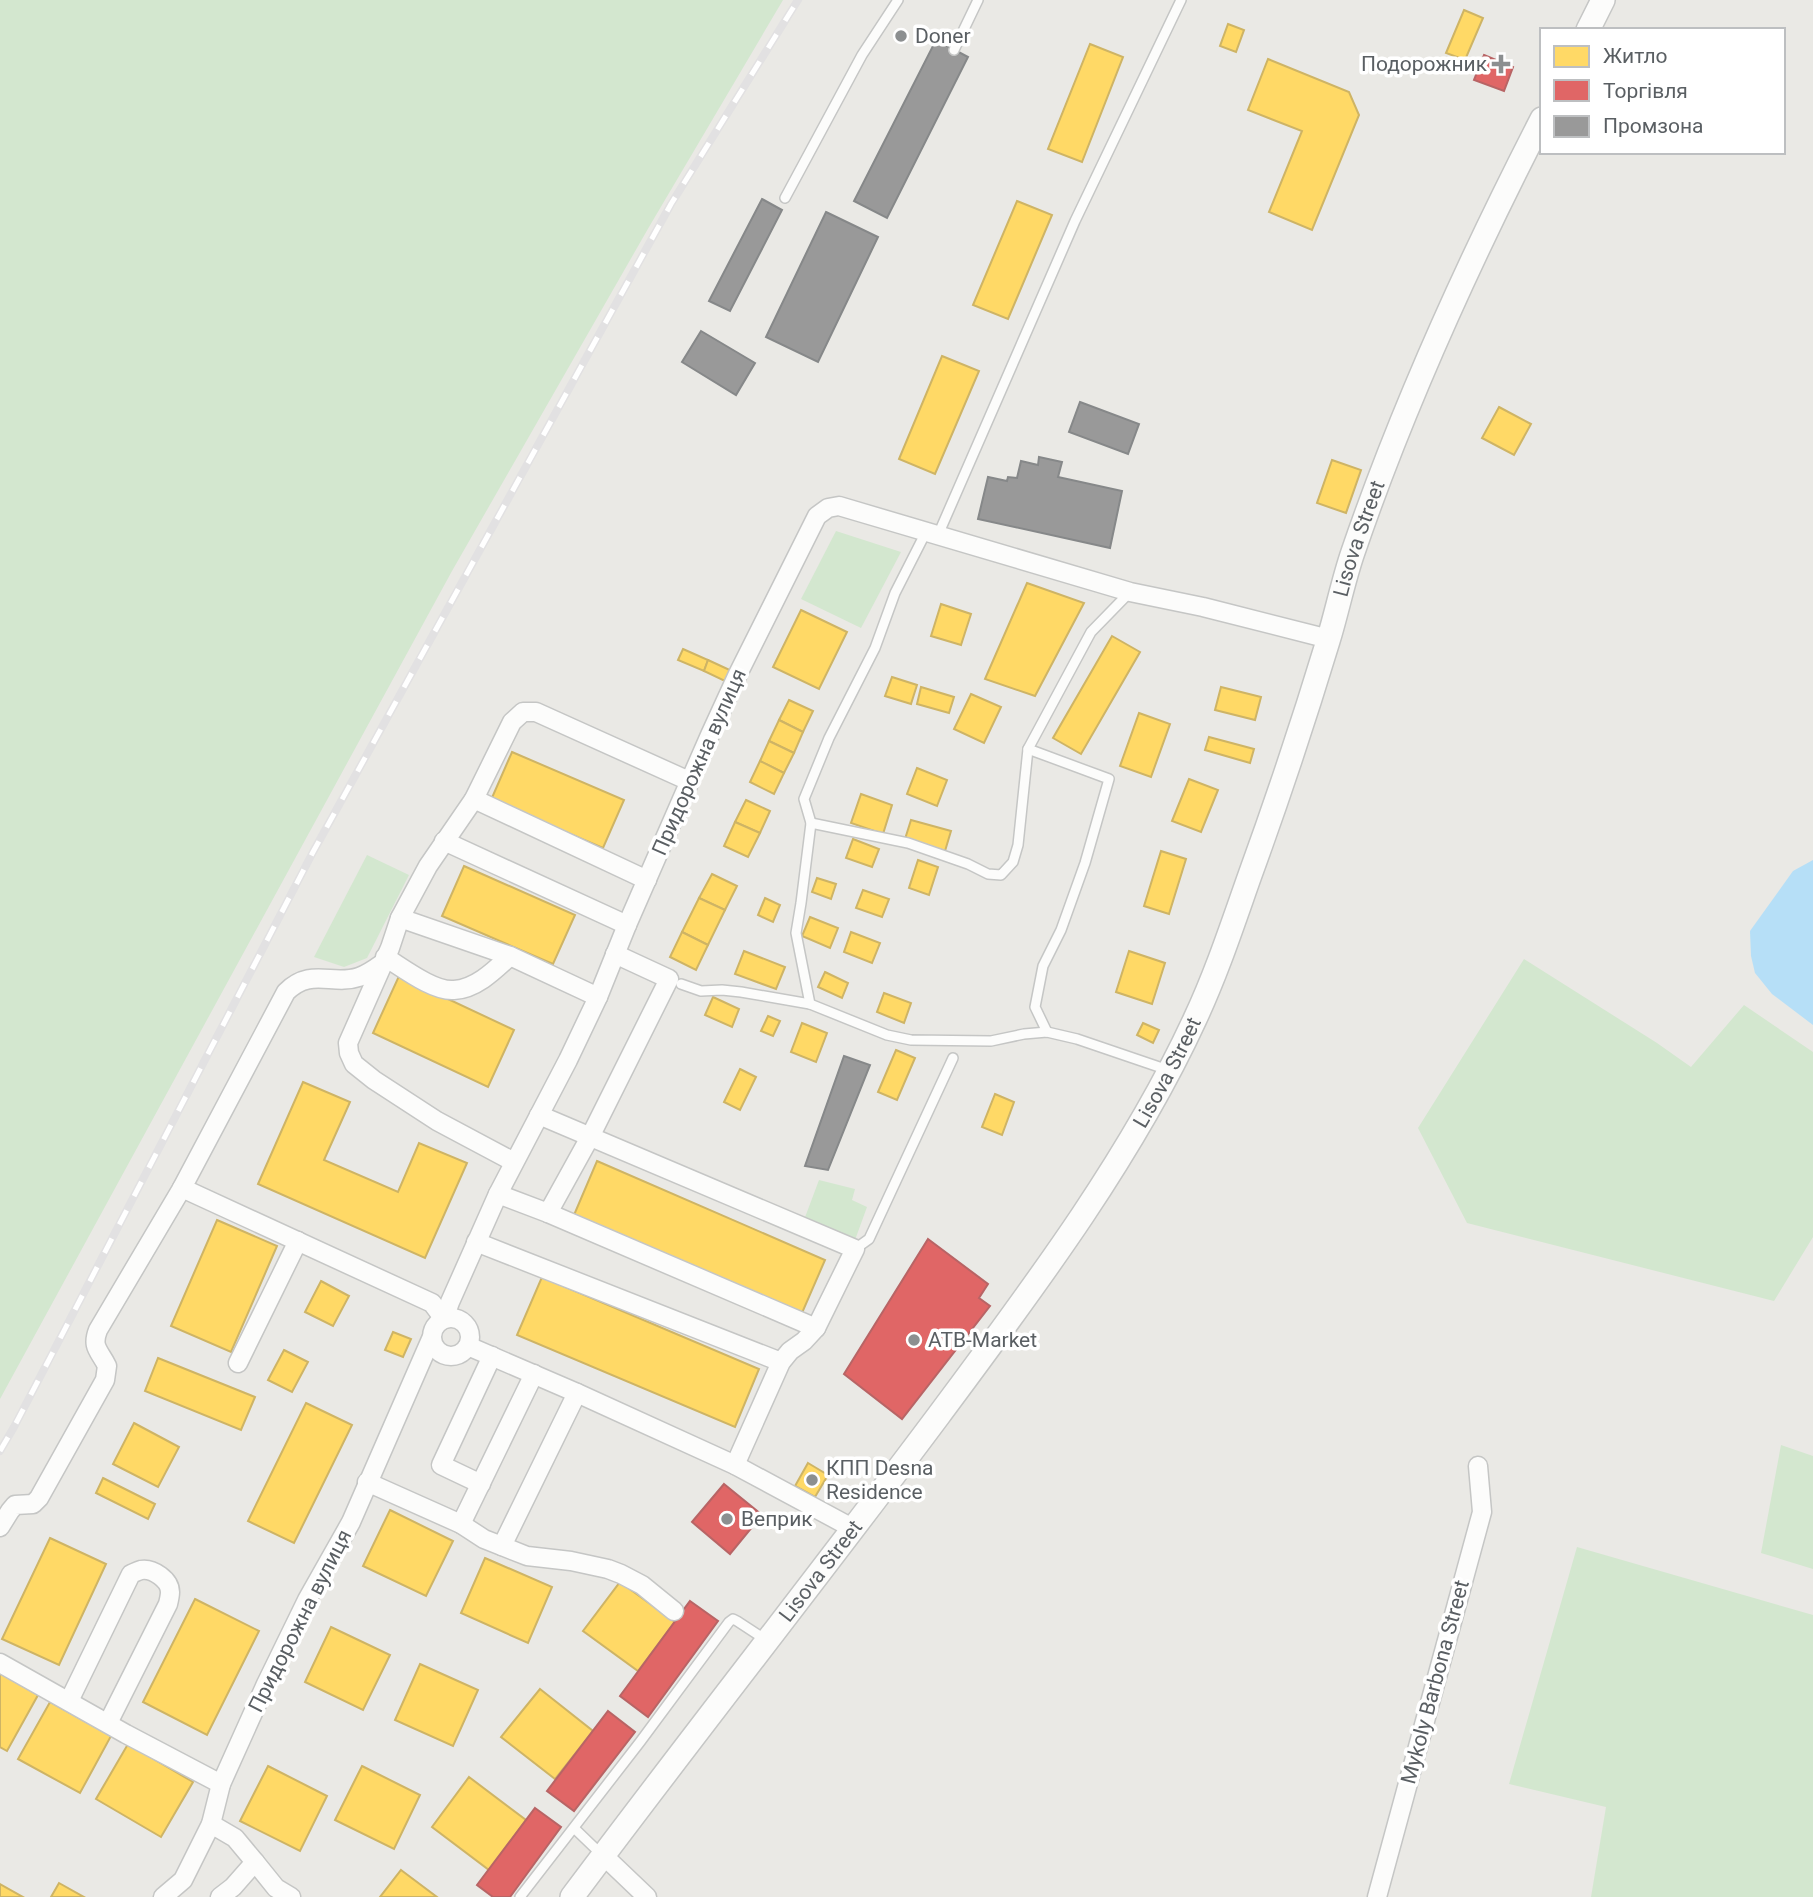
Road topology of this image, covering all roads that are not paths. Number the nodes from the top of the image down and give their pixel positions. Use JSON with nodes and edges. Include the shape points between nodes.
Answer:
{"nodes":[{"id":1,"x":898,"y":0,"type":"edge"},
{"id":2,"x":978,"y":0,"type":"edge"},
{"id":3,"x":1181,"y":0,"type":"edge"},
{"id":4,"x":1603,"y":0,"type":"edge"},
{"id":5,"x":1589,"y":28,"type":"edge"},
{"id":6,"x":954,"y":50,"type":"dead end"},
{"id":7,"x":1540,"y":123,"type":"edge"},
{"id":8,"x":785,"y":198,"type":"dead end"},
{"id":9,"x":932,"y":533,"type":"junction"},
{"id":10,"x":1130,"y":592,"type":"junction"},
{"id":11,"x":1329,"y":639,"type":"junction"},
{"id":12,"x":1028,"y":749,"type":"junction"},
{"id":13,"x":689,"y":781,"type":"junction"},
{"id":14,"x":474,"y":799,"type":"junction"},
{"id":15,"x":811,"y":823,"type":"junction"},
{"id":16,"x":444,"y":841,"type":"junction"},
{"id":17,"x":647,"y":880,"type":"junction"},
{"id":18,"x":400,"y":918,"type":"junction"},
{"id":19,"x":626,"y":925,"type":"junction"},
{"id":20,"x":615,"y":954,"type":"junction"},
{"id":21,"x":510,"y":956,"type":"junction"},
{"id":22,"x":384,"y":960,"type":"junction"},
{"id":23,"x":681,"y":984,"type":"dead end"},
{"id":24,"x":598,"y":997,"type":"junction"},
{"id":25,"x":810,"y":1004,"type":"junction"},
{"id":26,"x":1047,"y":1032,"type":"junction"},
{"id":27,"x":953,"y":1058,"type":"dead end"},
{"id":28,"x":1169,"y":1071,"type":"junction"},
{"id":29,"x":539,"y":1115,"type":"junction"},
{"id":30,"x":590,"y":1137,"type":"junction"},
{"id":31,"x":514,"y":1162,"type":"junction"},
{"id":32,"x":182,"y":1188,"type":"junction"},
{"id":33,"x":498,"y":1194,"type":"junction"},
{"id":34,"x":548,"y":1213,"type":"junction"},
{"id":35,"x":298,"y":1241,"type":"junction"},
{"id":36,"x":476,"y":1242,"type":"junction"},
{"id":37,"x":855,"y":1250,"type":"junction"},
{"id":38,"x":444,"y":1319,"type":"junction"},
{"id":39,"x":816,"y":1328,"type":"junction"},
{"id":40,"x":431,"y":1339,"type":"junction"},
{"id":41,"x":468,"y":1346,"type":"junction"},
{"id":42,"x":492,"y":1356,"type":"junction"},
{"id":43,"x":781,"y":1362,"type":"junction"},
{"id":44,"x":238,"y":1363,"type":"dead end"},
{"id":45,"x":534,"y":1374,"type":"junction"},
{"id":46,"x":578,"y":1393,"type":"junction"},
{"id":47,"x":735,"y":1465,"type":"junction"},
{"id":48,"x":1478,"y":1466,"type":"dead end"},
{"id":49,"x":368,"y":1482,"type":"junction"},
{"id":50,"x":481,"y":1484,"type":"junction"},
{"id":51,"x":461,"y":1524,"type":"junction"},
{"id":52,"x":0,"y":1527,"type":"edge"},
{"id":53,"x":854,"y":1529,"type":"junction"},
{"id":54,"x":502,"y":1546,"type":"junction"},
{"id":55,"x":674,"y":1611,"type":"dead end"},
{"id":56,"x":766,"y":1640,"type":"junction"},
{"id":57,"x":0,"y":1663,"type":"edge"},
{"id":58,"x":69,"y":1702,"type":"junction"},
{"id":59,"x":108,"y":1723,"type":"junction"},
{"id":60,"x":221,"y":1784,"type":"junction"},
{"id":61,"x":211,"y":1824,"type":"junction"},
{"id":62,"x":574,"y":1828,"type":"junction"},
{"id":63,"x":604,"y":1856,"type":"junction"},
{"id":64,"x":255,"y":1862,"type":"junction"},
{"id":65,"x":163,"y":1897,"type":"edge"},
{"id":66,"x":220,"y":1897,"type":"edge"},
{"id":67,"x":291,"y":1897,"type":"edge"},
{"id":68,"x":520,"y":1897,"type":"edge"},
{"id":69,"x":572,"y":1897,"type":"edge"},
{"id":70,"x":647,"y":1897,"type":"edge"},
{"id":71,"x":1377,"y":1897,"type":"edge"}],
"edges":[{"from":1,"to":8,"type":"lane","via":[[862,55]]},
{"from":2,"to":6,"type":"lane"},
{"from":3,"to":9,"type":"lane"},
{"from":4,"to":5,"type":"main road"},
{"from":7,"to":11,"type":"main road","name":"Lisova Street","via":[[1436,337],[1352,555]]},
{"from":9,"to":10,"type":"street","name":"Придорожна вулиця"},
{"from":9,"to":13,"type":"street","name":"Придорожна вулиця","via":[[839,506],[817,516]]},
{"from":9,"to":15,"type":"lane","via":[[895,593],[875,648],[828,738],[804,799]]},
{"from":10,"to":11,"type":"street","name":"Придорожна вулиця"},
{"from":10,"to":12,"type":"lane","via":[[1091,632]]},
{"from":11,"to":28,"type":"main road","name":"Lisova Street","via":[[1221,957]]},
{"from":12,"to":15,"type":"lane","via":[[1018,845],[1013,862],[1001,875],[908,843]]},
{"from":12,"to":26,"type":"lane","via":[[1109,779],[1077,885],[1043,966],[1035,1007]]},
{"from":13,"to":14,"type":"street","via":[[536,712],[523,712],[512,722]]},
{"from":13,"to":17,"type":"street","name":"Придорожна вулиця"},
{"from":14,"to":16,"type":"street"},
{"from":14,"to":17,"type":"street"},
{"from":15,"to":25,"type":"lane","via":[[796,933]]},
{"from":16,"to":18,"type":"street"},
{"from":16,"to":19,"type":"street"},
{"from":17,"to":19,"type":"street","name":"Придорожна вулиця"},
{"from":18,"to":21,"type":"street"},
{"from":18,"to":22,"type":"street"},
{"from":19,"to":20,"type":"street","name":"Придорожна вулиця"},
{"from":20,"to":24,"type":"street","name":"Придорожна вулиця"},
{"from":20,"to":30,"type":"street","via":[[670,979]]},
{"from":21,"to":22,"type":"street","via":[[469,987],[453,991],[431,985]]},
{"from":21,"to":24,"type":"street"},
{"from":22,"to":31,"type":"street","via":[[348,1043],[354,1064],[437,1121]]},
{"from":22,"to":32,"type":"street","via":[[357,978],[303,979],[286,992]]},
{"from":23,"to":25,"type":"lane","via":[[701,991],[741,992]]},
{"from":24,"to":29,"type":"street","name":"Придорожна вулиця"},
{"from":25,"to":26,"type":"lane","via":[[911,1040],[991,1041]]},
{"from":26,"to":28,"type":"lane"},
{"from":27,"to":37,"type":"lane","via":[[869,1238]]},
{"from":28,"to":53,"type":"main road","name":"Lisova Street","via":[[1127,1146],[1037,1282]]},
{"from":29,"to":30,"type":"street"},
{"from":29,"to":31,"type":"street","name":"Придорожна вулиця"},
{"from":30,"to":34,"type":"street"},
{"from":30,"to":37,"type":"street"},
{"from":31,"to":33,"type":"street","name":"Придорожна вулиця"},
{"from":32,"to":35,"type":"street"},
{"from":32,"to":52,"type":"street","via":[[94,1339],[107,1366],[105,1380],[37,1500],[15,1505]]},
{"from":33,"to":34,"type":"street"},
{"from":33,"to":36,"type":"street","name":"Придорожна вулиця"},
{"from":34,"to":39,"type":"street"},
{"from":35,"to":38,"type":"street","via":[[432,1303]]},
{"from":35,"to":44,"type":"street"},
{"from":36,"to":38,"type":"street","name":"Придорожна вулиця"},
{"from":36,"to":43,"type":"street"},
{"from":37,"to":39,"type":"street"},
{"from":38,"to":40,"type":"street"},
{"from":38,"to":41,"type":"street","via":[[457,1319],[467,1326]]},
{"from":39,"to":43,"type":"street"},
{"from":40,"to":41,"type":"street","via":[[438,1351],[450,1356],[462,1354]]},
{"from":40,"to":49,"type":"street","name":"Придорожна вулиця"},
{"from":41,"to":42,"type":"street"},
{"from":42,"to":45,"type":"street"},
{"from":42,"to":50,"type":"street","via":[[441,1465]]},
{"from":43,"to":47,"type":"street"},
{"from":45,"to":46,"type":"street"},
{"from":45,"to":50,"type":"street"},
{"from":46,"to":47,"type":"street"},
{"from":46,"to":54,"type":"street"},
{"from":47,"to":53,"type":"street"},
{"from":48,"to":71,"type":"street","name":"Mykoly Barbona Street","via":[[1482,1512]]},
{"from":49,"to":51,"type":"street"},
{"from":49,"to":60,"type":"street","name":"Придорожна вулиця"},
{"from":50,"to":51,"type":"street"},
{"from":51,"to":54,"type":"street"},
{"from":53,"to":56,"type":"main road","name":"Lisova Street"},
{"from":54,"to":55,"type":"street","via":[[527,1556],[608,1569],[642,1585]]},
{"from":56,"to":62,"type":"lane","via":[[733,1619],[729,1622]]},
{"from":56,"to":63,"type":"main road","name":"Lisova Street"},
{"from":57,"to":58,"type":"street"},
{"from":58,"to":59,"type":"street"},
{"from":58,"to":59,"type":"street","via":[[131,1574],[142,1570],[160,1575],[170,1592],[168,1604]]},
{"from":59,"to":60,"type":"street"},
{"from":60,"to":61,"type":"street","name":"Придорожна вулиця"},
{"from":61,"to":64,"type":"street","via":[[235,1838]]},
{"from":61,"to":65,"type":"street","name":"Придорожна вулиця","via":[[183,1880]]},
{"from":62,"to":63,"type":"lane"},
{"from":62,"to":68,"type":"lane"},
{"from":63,"to":69,"type":"main road","name":"Lisova Street"},
{"from":63,"to":70,"type":"street"},
{"from":64,"to":66,"type":"street"},
{"from":64,"to":67,"type":"street","via":[[276,1888]]}]}
